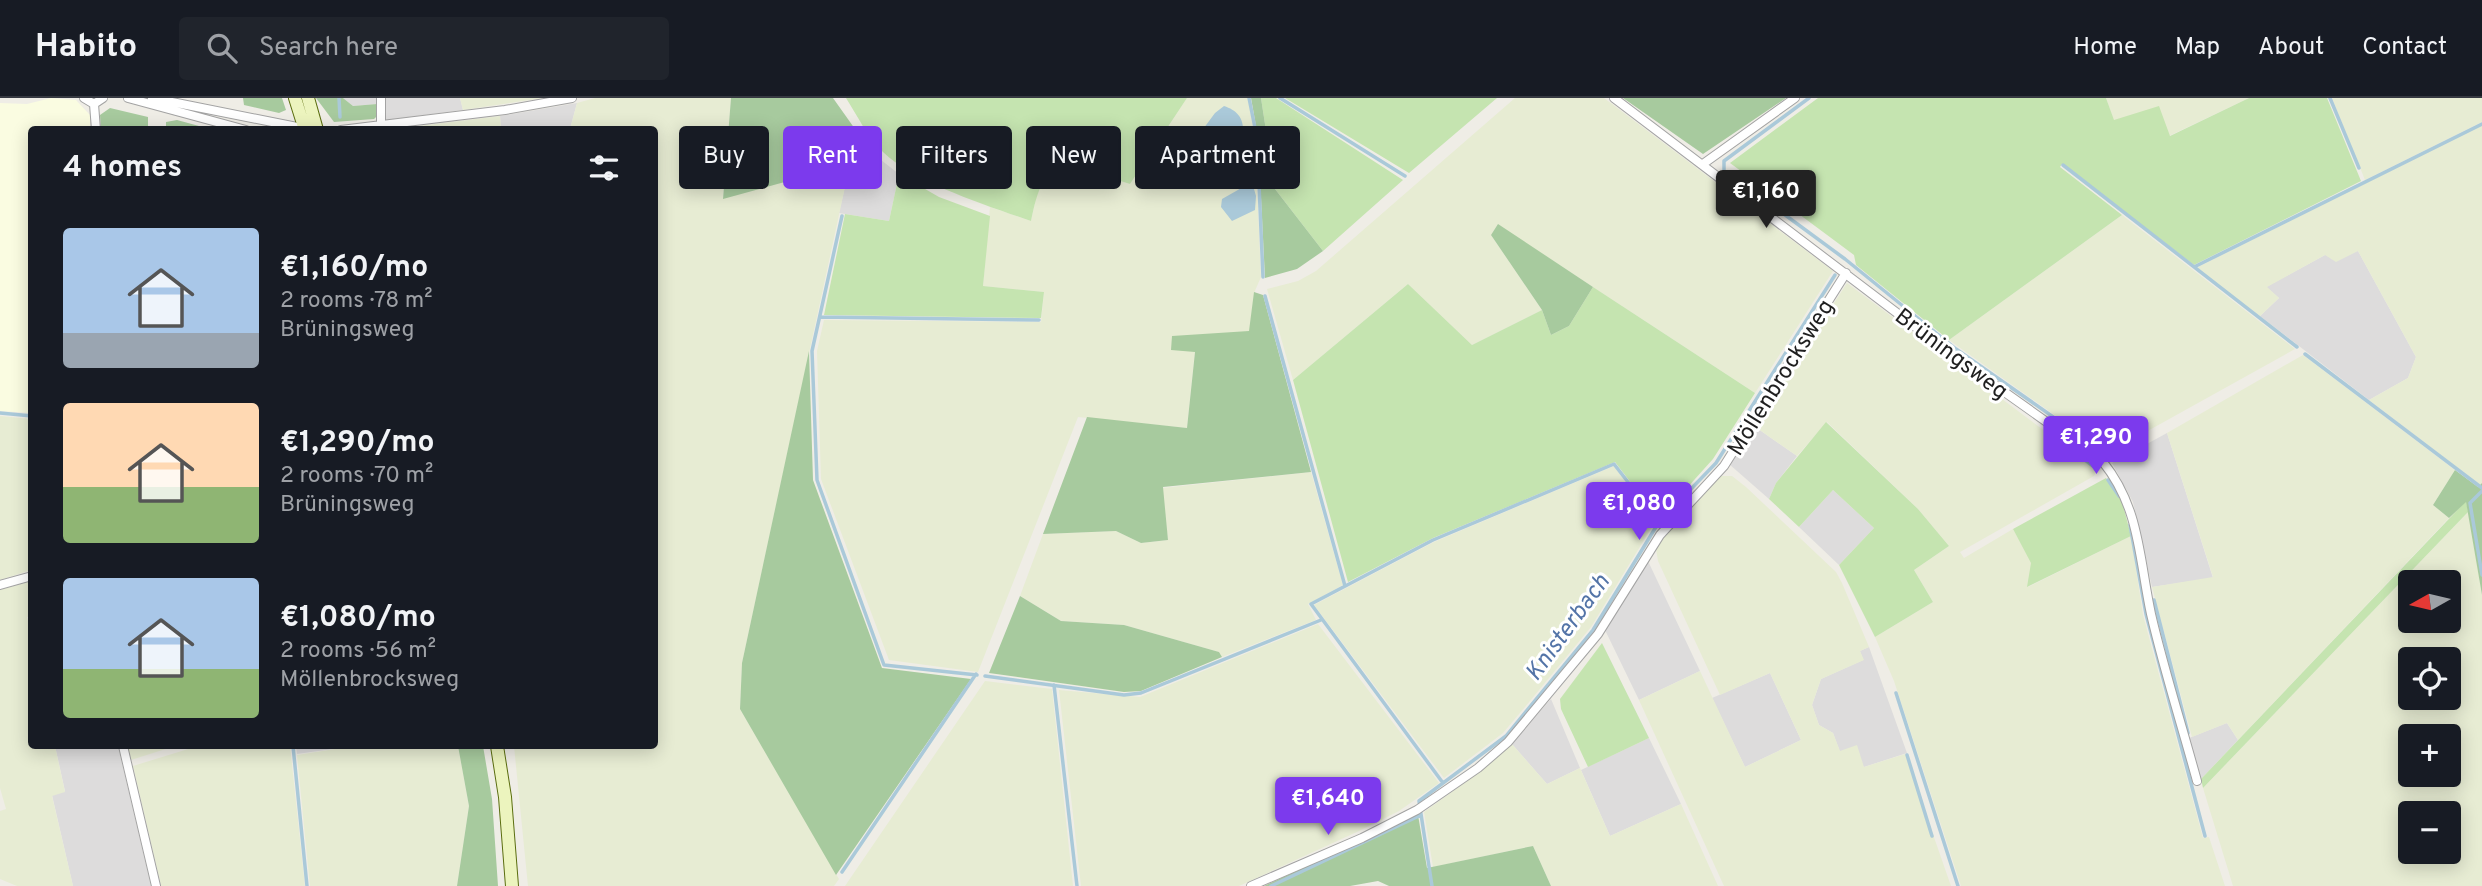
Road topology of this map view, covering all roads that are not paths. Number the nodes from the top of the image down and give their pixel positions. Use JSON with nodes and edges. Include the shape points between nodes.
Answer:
{"nodes":[{"id":1,"x":84,"y":98,"type":"edge"},
{"id":2,"x":103,"y":98,"type":"edge"},
{"id":3,"x":130,"y":98,"type":"edge"},
{"id":4,"x":138,"y":98,"type":"edge"},
{"id":5,"x":152,"y":98,"type":"edge"},
{"id":6,"x":295,"y":98,"type":"edge"},
{"id":7,"x":308,"y":98,"type":"edge"},
{"id":8,"x":381,"y":98,"type":"edge"},
{"id":9,"x":572,"y":98,"type":"edge"},
{"id":10,"x":1614,"y":98,"type":"edge"},
{"id":11,"x":1796,"y":98,"type":"edge"},
{"id":12,"x":173,"y":100,"type":"edge"},
{"id":13,"x":94,"y":104,"type":"junction"},
{"id":14,"x":171,"y":111,"type":"junction"},
{"id":15,"x":382,"y":125,"type":"junction"},
{"id":16,"x":96,"y":126,"type":"edge"},
{"id":17,"x":230,"y":126,"type":"edge"},
{"id":18,"x":290,"y":126,"type":"edge"},
{"id":19,"x":303,"y":126,"type":"edge"},
{"id":20,"x":317,"y":126,"type":"edge"},
{"id":21,"x":374,"y":126,"type":"edge"},
{"id":22,"x":1703,"y":164,"type":"junction"},
{"id":23,"x":1846,"y":273,"type":"junction"},
{"id":24,"x":28,"y":577,"type":"edge"},
{"id":25,"x":0,"y":586,"type":"edge"},
{"id":26,"x":124,"y":749,"type":"edge"},
{"id":27,"x":497,"y":749,"type":"edge"},
{"id":28,"x":2197,"y":781,"type":"dead end"},
{"id":29,"x":156,"y":886,"type":"edge"},
{"id":30,"x":512,"y":886,"type":"edge"},
{"id":31,"x":1251,"y":886,"type":"edge"}],
"edges":[{"from":1,"to":13,"type":"street"},
{"from":2,"to":13,"type":"street"},
{"from":3,"to":4,"type":"street"},
{"from":3,"to":14,"type":"street"},
{"from":5,"to":12,"type":"street"},
{"from":6,"to":19,"type":"main road"},
{"from":7,"to":20,"type":"main road"},
{"from":8,"to":15,"type":"street"},
{"from":9,"to":15,"type":"street"},
{"from":10,"to":22,"type":"street","name":"Brüningsweg"},
{"from":11,"to":22,"type":"street"},
{"from":12,"to":14,"type":"street"},
{"from":12,"to":18,"type":"street"},
{"from":13,"to":16,"type":"street"},
{"from":14,"to":17,"type":"street"},
{"from":15,"to":21,"type":"street"},
{"from":22,"to":23,"type":"street","name":"Brüningsweg"},
{"from":23,"to":28,"type":"street","name":"Brüningsweg","via":[[2103,462],[2120,482],[2136,526],[2151,615]]},
{"from":23,"to":31,"type":"street","name":"Möllenbrocksweg","via":[[1724,466],[1660,535],[1598,634],[1508,743],[1420,808]]},
{"from":24,"to":25,"type":"street"},
{"from":26,"to":29,"type":"street"},
{"from":27,"to":30,"type":"main road"}]}
